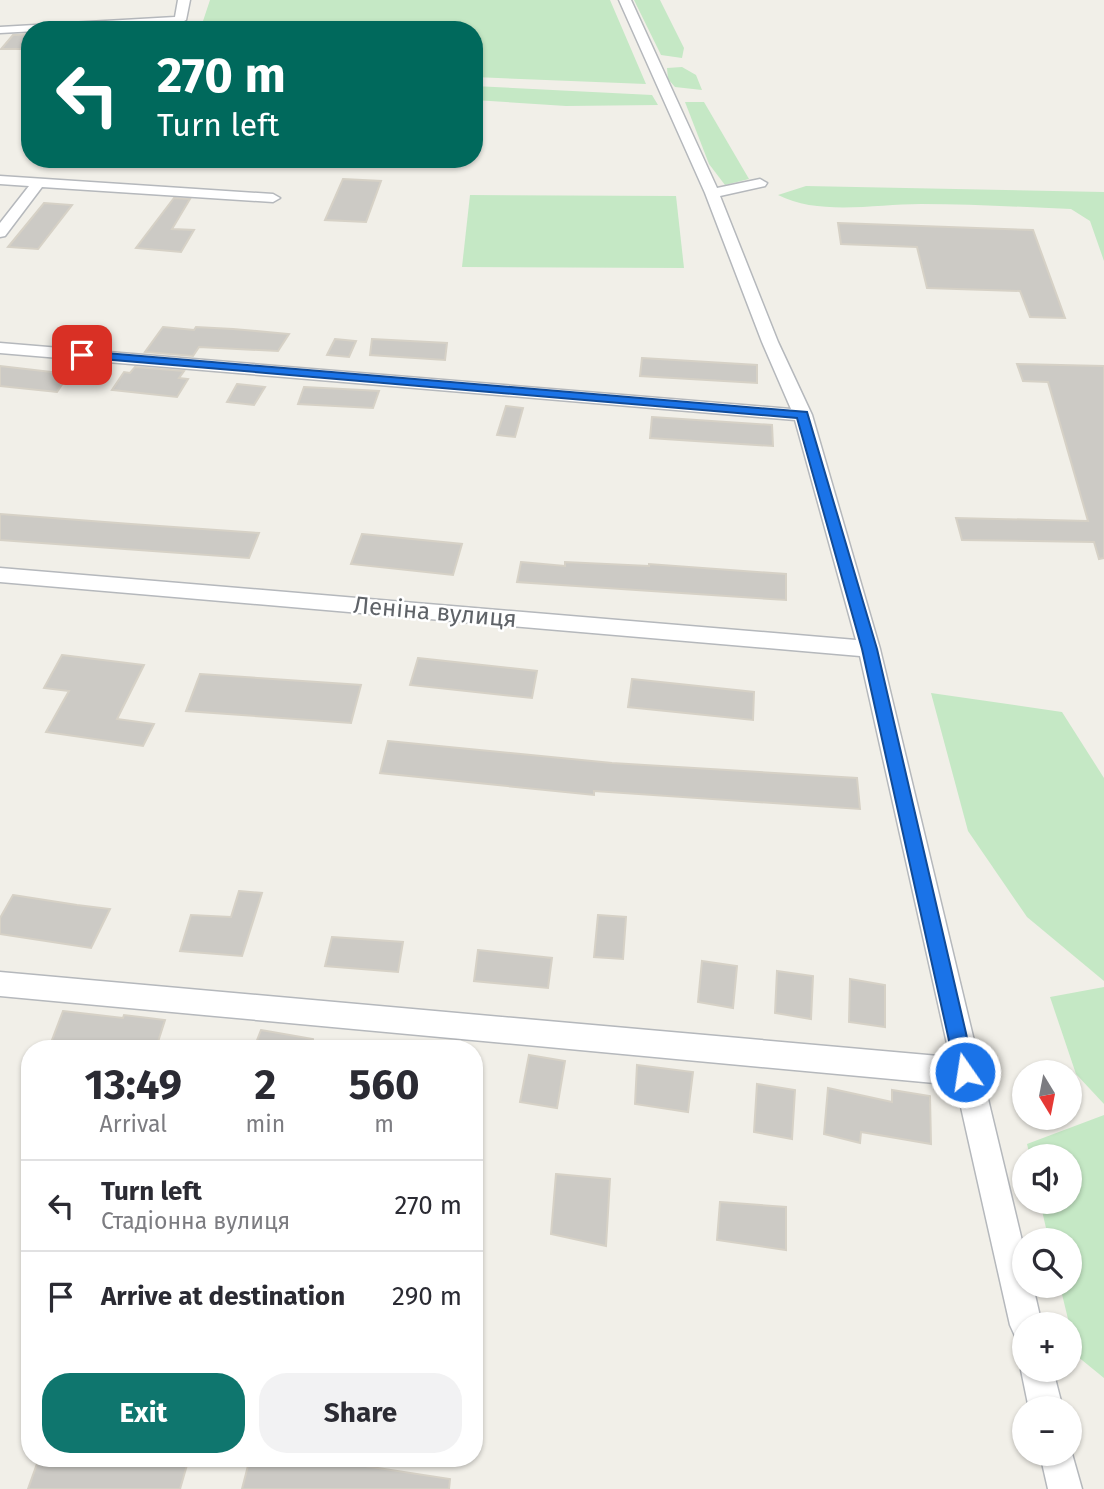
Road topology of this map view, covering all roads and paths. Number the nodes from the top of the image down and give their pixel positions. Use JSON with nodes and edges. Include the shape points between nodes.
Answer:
{"nodes":[{"id":1,"x":184,"y":0,"type":"edge"},
{"id":2,"x":625,"y":0,"type":"edge"},
{"id":3,"x":164,"y":21,"type":"edge"},
{"id":4,"x":21,"y":30,"type":"edge"},
{"id":5,"x":1,"y":31,"type":"edge"},
{"id":6,"x":0,"y":180,"type":"edge"},
{"id":7,"x":39,"y":182,"type":"junction"},
{"id":8,"x":761,"y":183,"type":"dead end"},
{"id":9,"x":712,"y":193,"type":"junction"},
{"id":10,"x":273,"y":198,"type":"dead end"},
{"id":11,"x":0,"y":233,"type":"edge"},
{"id":12,"x":0,"y":348,"type":"edge"},
{"id":13,"x":803,"y":415,"type":"junction"},
{"id":14,"x":0,"y":575,"type":"edge"},
{"id":15,"x":869,"y":649,"type":"junction"},
{"id":16,"x":0,"y":984,"type":"edge"},
{"id":17,"x":965,"y":1072,"type":"junction"},
{"id":18,"x":1023,"y":1312,"type":"edge"},
{"id":19,"x":1060,"y":1466,"type":"edge"},
{"id":20,"x":1065,"y":1489,"type":"edge"}],
"edges":[{"from":1,"to":3,"type":"street","via":[[180,20]]},
{"from":2,"to":9,"type":"street"},
{"from":4,"to":5,"type":"street"},
{"from":6,"to":7,"type":"street"},
{"from":7,"to":10,"type":"street"},
{"from":7,"to":11,"type":"street"},
{"from":8,"to":9,"type":"street"},
{"from":9,"to":13,"type":"street"},
{"from":12,"to":13,"type":"street"},
{"from":13,"to":15,"type":"street"},
{"from":14,"to":15,"type":"street","name":"Леніна вулиця"},
{"from":15,"to":17,"type":"street"},
{"from":16,"to":17,"type":"street"},
{"from":17,"to":18,"type":"street"},
{"from":19,"to":20,"type":"street"}]}
